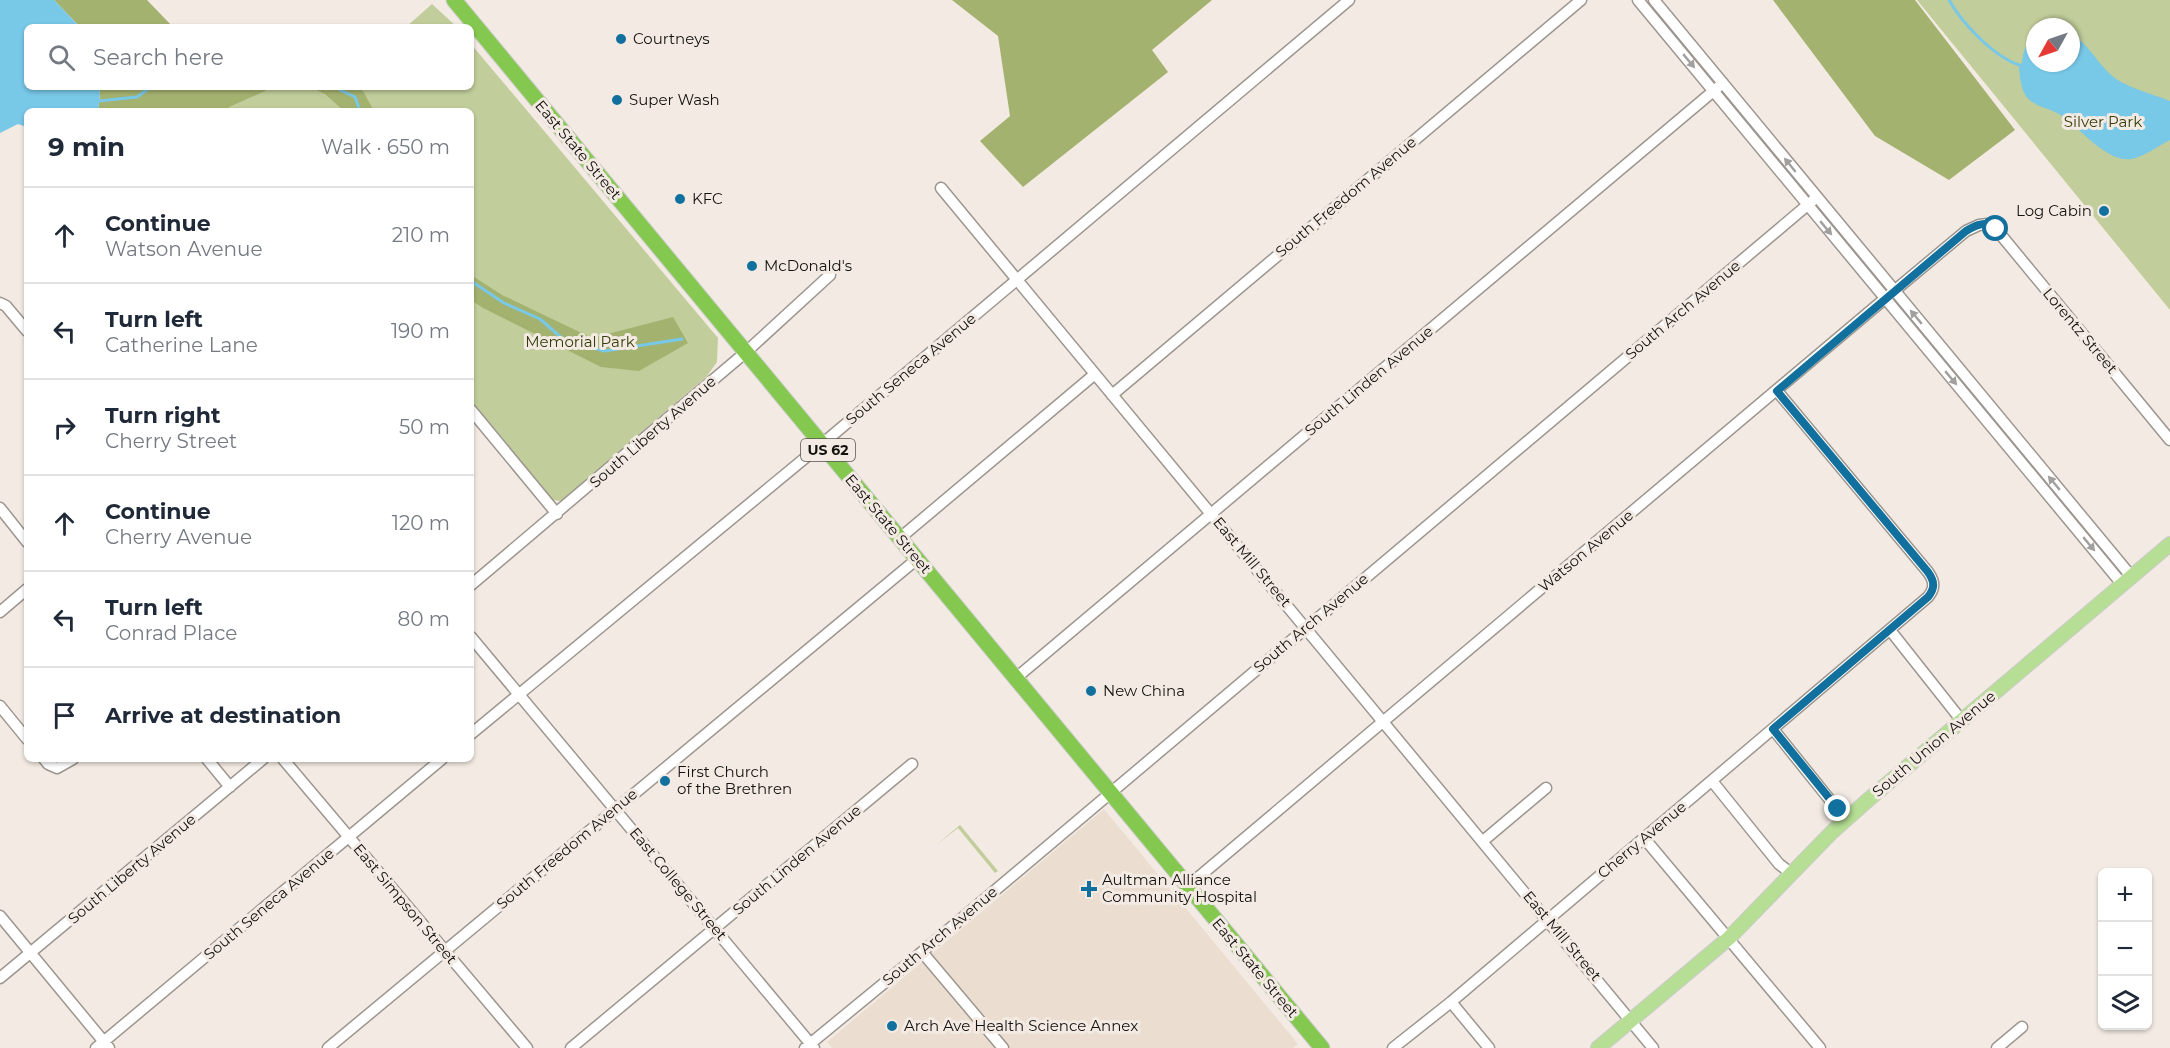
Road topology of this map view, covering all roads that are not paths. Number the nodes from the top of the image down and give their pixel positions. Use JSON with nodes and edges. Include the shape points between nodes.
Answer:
{"nodes":[{"id":1,"x":454,"y":0,"type":"edge"},
{"id":2,"x":1349,"y":0,"type":"edge"},
{"id":3,"x":1581,"y":0,"type":"edge"},
{"id":4,"x":1638,"y":0,"type":"edge"},
{"id":5,"x":1654,"y":0,"type":"edge"},
{"id":6,"x":474,"y":24,"type":"edge"},
{"id":7,"x":474,"y":24,"type":"edge"},
{"id":8,"x":1675,"y":26,"type":"junction"},
{"id":9,"x":1665,"y":33,"type":"junction"},
{"id":10,"x":1723,"y":83,"type":"junction"},
{"id":11,"x":1713,"y":91,"type":"junction"},
{"id":12,"x":1776,"y":148,"type":"junction"},
{"id":13,"x":1767,"y":156,"type":"junction"},
{"id":14,"x":941,"y":188,"type":"dead end"},
{"id":15,"x":1817,"y":197,"type":"junction"},
{"id":16,"x":1808,"y":205,"type":"junction"},
{"id":17,"x":1988,"y":224,"type":"joint"},
{"id":18,"x":1857,"y":247,"type":"junction"},
{"id":19,"x":1848,"y":254,"type":"junction"},
{"id":20,"x":831,"y":275,"type":"dead end"},
{"id":21,"x":1017,"y":279,"type":"junction"},
{"id":22,"x":1890,"y":295,"type":"junction"},
{"id":23,"x":0,"y":303,"type":"edge"},
{"id":24,"x":24,"y":327,"type":"edge"},
{"id":25,"x":1942,"y":348,"type":"junction"},
{"id":26,"x":746,"y":352,"type":"junction"},
{"id":27,"x":1933,"y":356,"type":"junction"},
{"id":28,"x":1095,"y":374,"type":"junction"},
{"id":29,"x":1777,"y":391,"type":"junction"},
{"id":30,"x":1112,"y":395,"type":"junction"},
{"id":31,"x":1987,"y":402,"type":"junction"},
{"id":32,"x":1978,"y":410,"type":"junction"},
{"id":33,"x":474,"y":414,"type":"edge"},
{"id":34,"x":2170,"y":440,"type":"edge"},
{"id":35,"x":822,"y":444,"type":"junction"},
{"id":36,"x":2032,"y":457,"type":"junction"},
{"id":37,"x":2023,"y":465,"type":"junction"},
{"id":38,"x":0,"y":508,"type":"edge"},
{"id":39,"x":2078,"y":511,"type":"junction"},
{"id":40,"x":1212,"y":513,"type":"junction"},
{"id":41,"x":557,"y":514,"type":"junction"},
{"id":42,"x":2068,"y":519,"type":"junction"},
{"id":43,"x":24,"y":538,"type":"edge"},
{"id":44,"x":900,"y":538,"type":"junction"},
{"id":45,"x":2170,"y":544,"type":"edge"},
{"id":46,"x":917,"y":559,"type":"junction"},
{"id":47,"x":2127,"y":580,"type":"junction"},
{"id":48,"x":474,"y":583,"type":"edge"},
{"id":49,"x":24,"y":592,"type":"edge"},
{"id":50,"x":0,"y":612,"type":"edge"},
{"id":51,"x":1306,"y":627,"type":"junction"},
{"id":52,"x":1890,"y":630,"type":"junction"},
{"id":53,"x":474,"y":641,"type":"edge"},
{"id":54,"x":1016,"y":678,"type":"junction"},
{"id":55,"x":519,"y":694,"type":"junction"},
{"id":56,"x":0,"y":706,"type":"edge"},
{"id":57,"x":1384,"y":721,"type":"junction"},
{"id":58,"x":1962,"y":721,"type":"junction"},
{"id":59,"x":1773,"y":729,"type":"junction"},
{"id":60,"x":474,"y":732,"type":"edge"},
{"id":61,"x":24,"y":735,"type":"edge"},
{"id":62,"x":46,"y":762,"type":"edge"},
{"id":63,"x":68,"y":762,"type":"edge"},
{"id":64,"x":209,"y":762,"type":"edge"},
{"id":65,"x":259,"y":762,"type":"edge"},
{"id":66,"x":286,"y":762,"type":"edge"},
{"id":67,"x":438,"y":762,"type":"edge"},
{"id":68,"x":912,"y":764,"type":"dead end"},
{"id":69,"x":1712,"y":781,"type":"junction"},
{"id":70,"x":230,"y":787,"type":"junction"},
{"id":71,"x":1546,"y":788,"type":"dead end"},
{"id":72,"x":1110,"y":792,"type":"junction"},
{"id":73,"x":616,"y":809,"type":"junction"},
{"id":74,"x":1846,"y":820,"type":"junction"},
{"id":75,"x":348,"y":837,"type":"junction"},
{"id":76,"x":1644,"y":838,"type":"junction"},
{"id":77,"x":1483,"y":841,"type":"junction"},
{"id":78,"x":1792,"y":874,"type":"junction"},
{"id":79,"x":1188,"y":886,"type":"junction"},
{"id":80,"x":0,"y":916,"type":"edge"},
{"id":81,"x":1548,"y":919,"type":"junction"},
{"id":82,"x":715,"y":928,"type":"junction"},
{"id":83,"x":1729,"y":938,"type":"junction"},
{"id":84,"x":444,"y":950,"type":"junction"},
{"id":85,"x":922,"y":952,"type":"junction"},
{"id":86,"x":30,"y":953,"type":"junction"},
{"id":87,"x":0,"y":978,"type":"edge"},
{"id":88,"x":1451,"y":1002,"type":"junction"},
{"id":89,"x":1632,"y":1020,"type":"junction"},
{"id":90,"x":2022,"y":1027,"type":"dead end"},
{"id":91,"x":103,"y":1046,"type":"edge"},
{"id":92,"x":810,"y":1047,"type":"edge"},
{"id":93,"x":328,"y":1048,"type":"edge"},
{"id":94,"x":527,"y":1048,"type":"edge"},
{"id":95,"x":571,"y":1048,"type":"edge"},
{"id":96,"x":1002,"y":1048,"type":"edge"},
{"id":97,"x":1322,"y":1048,"type":"edge"},
{"id":98,"x":1393,"y":1048,"type":"edge"},
{"id":99,"x":1489,"y":1048,"type":"edge"},
{"id":100,"x":1598,"y":1048,"type":"edge"},
{"id":101,"x":1653,"y":1048,"type":"edge"},
{"id":102,"x":1820,"y":1048,"type":"edge"},
{"id":103,"x":1997,"y":1048,"type":"edge"}],
"edges":[{"from":1,"to":6,"type":"highway","name":"East State Street","number":"US 62"},
{"from":2,"to":21,"type":"street","name":"South Seneca Avenue"},
{"from":3,"to":30,"type":"street","name":"South Freedom Avenue"},
{"from":4,"to":9,"type":"street"},
{"from":5,"to":8,"type":"street"},
{"from":7,"to":26,"type":"highway","name":"East State Street","number":"US 62"},
{"from":8,"to":9,"type":"street"},
{"from":8,"to":10,"type":"street"},
{"from":9,"to":11,"type":"street","one_way":true},
{"from":10,"to":11,"type":"street","name":"South Linden Avenue"},
{"from":10,"to":12,"type":"street"},
{"from":11,"to":13,"type":"street"},
{"from":11,"to":40,"type":"street","name":"South Linden Avenue"},
{"from":12,"to":13,"type":"street"},
{"from":15,"to":12,"type":"street","one_way":true},
{"from":13,"to":16,"type":"street"},
{"from":14,"to":21,"type":"street","name":"East Mill Street"},
{"from":15,"to":16,"type":"street","name":"South Arch Avenue"},
{"from":15,"to":18,"type":"street"},
{"from":16,"to":19,"type":"street","one_way":true},
{"from":16,"to":51,"type":"street","name":"South Arch Avenue"},
{"from":17,"to":22,"type":"street","name":"Watson Avenue","via":[[1966,231]]},
{"from":17,"to":34,"type":"street","name":"Lorentz Street"},
{"from":18,"to":19,"type":"street"},
{"from":18,"to":22,"type":"street"},
{"from":19,"to":22,"type":"street"},
{"from":20,"to":26,"type":"street","name":"South Liberty Avenue"},
{"from":21,"to":28,"type":"street","name":"East Mill Street"},
{"from":21,"to":35,"type":"street","name":"South Seneca Avenue"},
{"from":25,"to":22,"type":"street","one_way":true},
{"from":22,"to":27,"type":"street"},
{"from":22,"to":29,"type":"street","name":"Watson Avenue"},
{"from":23,"to":24,"type":"street"},
{"from":25,"to":27,"type":"street"},
{"from":25,"to":31,"type":"street"},
{"from":26,"to":35,"type":"highway","name":"East State Street","number":"US 62"},
{"from":26,"to":41,"type":"street","name":"South Liberty Avenue"},
{"from":27,"to":32,"type":"street","one_way":true},
{"from":28,"to":30,"type":"street","name":"East Mill Street"},
{"from":28,"to":44,"type":"street"},
{"from":29,"to":52,"type":"street","name":"Cherry Avenue","via":[[1928,572],[1934,585],[1928,597]]},
{"from":29,"to":57,"type":"street","name":"Watson Avenue"},
{"from":30,"to":40,"type":"street","name":"East Mill Street"},
{"from":31,"to":32,"type":"street"},
{"from":31,"to":36,"type":"street"},
{"from":32,"to":37,"type":"street"},
{"from":33,"to":41,"type":"street"},
{"from":35,"to":44,"type":"highway","name":"East State Street","number":"US 62"},
{"from":35,"to":55,"type":"street","name":"South Seneca Avenue"},
{"from":36,"to":37,"type":"street"},
{"from":39,"to":36,"type":"street","one_way":true},
{"from":37,"to":42,"type":"street"},
{"from":38,"to":43,"type":"street"},
{"from":39,"to":42,"type":"street"},
{"from":39,"to":47,"type":"street"},
{"from":40,"to":51,"type":"street","name":"East Mill Street"},
{"from":40,"to":54,"type":"street","name":"South Linden Avenue"},
{"from":41,"to":48,"type":"street","name":"South Liberty Avenue"},
{"from":42,"to":47,"type":"street","one_way":true},
{"from":44,"to":46,"type":"highway","name":"East State Street","number":"US 62"},
{"from":45,"to":47,"type":"main road","name":"South Union Avenue"},
{"from":46,"to":54,"type":"highway","name":"East State Street","number":"US 62"},
{"from":46,"to":73,"type":"street","name":"South Freedom Avenue"},
{"from":47,"to":58,"type":"main road","name":"South Union Avenue"},
{"from":49,"to":50,"type":"street"},
{"from":51,"to":57,"type":"street","name":"East Mill Street"},
{"from":51,"to":72,"type":"street","name":"South Arch Avenue"},
{"from":52,"to":58,"type":"street"},
{"from":52,"to":59,"type":"street","name":"Cherry Avenue"},
{"from":53,"to":55,"type":"street","name":"East College Street"},
{"from":54,"to":72,"type":"highway","name":"East State Street","number":"US 62"},
{"from":55,"to":60,"type":"street","name":"South Seneca Avenue"},
{"from":55,"to":73,"type":"street","name":"East College Street"},
{"from":56,"to":61,"type":"street"},
{"from":57,"to":77,"type":"street","name":"East Mill Street"},
{"from":57,"to":79,"type":"street","name":"Watson Avenue"},
{"from":58,"to":74,"type":"main road","name":"South Union Avenue"},
{"from":59,"to":69,"type":"street","name":"Cherry Avenue"},
{"from":59,"to":74,"type":"street"},
{"from":62,"to":63,"type":"street","via":[[57,768]]},
{"from":64,"to":70,"type":"street"},
{"from":65,"to":70,"type":"street","name":"South Liberty Avenue"},
{"from":66,"to":75,"type":"street","name":"East Simpson Street"},
{"from":67,"to":75,"type":"street","name":"South Seneca Avenue"},
{"from":68,"to":82,"type":"street","name":"South Linden Avenue"},
{"from":69,"to":76,"type":"street","name":"Cherry Avenue"},
{"from":69,"to":78,"type":"street","via":[[1779,864]]},
{"from":70,"to":86,"type":"street","name":"South Liberty Avenue"},
{"from":71,"to":77,"type":"street"},
{"from":72,"to":79,"type":"highway","name":"East State Street","number":"US 62"},
{"from":72,"to":85,"type":"street","name":"South Arch Avenue"},
{"from":73,"to":82,"type":"street","name":"East College Street"},
{"from":73,"to":84,"type":"street","name":"South Freedom Avenue"},
{"from":74,"to":78,"type":"main road","name":"South Union Avenue"},
{"from":75,"to":84,"type":"street","name":"East Simpson Street"},
{"from":75,"to":91,"type":"street","name":"South Seneca Avenue"},
{"from":76,"to":81,"type":"street","name":"Cherry Avenue"},
{"from":76,"to":83,"type":"street"},
{"from":77,"to":81,"type":"street","name":"East Mill Street"},
{"from":78,"to":83,"type":"main road","name":"South Union Avenue"},
{"from":79,"to":97,"type":"highway","name":"East State Street","number":"US 62"},
{"from":80,"to":86,"type":"street"},
{"from":81,"to":88,"type":"street","name":"Cherry Avenue"},
{"from":81,"to":89,"type":"street","name":"East Mill Street"},
{"from":82,"to":92,"type":"street","name":"East College Street"},
{"from":82,"to":95,"type":"street","name":"South Linden Avenue"},
{"from":83,"to":89,"type":"main road","name":"South Union Avenue"},
{"from":83,"to":102,"type":"street"},
{"from":84,"to":93,"type":"street","name":"South Freedom Avenue"},
{"from":84,"to":94,"type":"street","name":"East Simpson Street"},
{"from":85,"to":92,"type":"street","name":"South Arch Avenue"},
{"from":85,"to":96,"type":"street"},
{"from":86,"to":87,"type":"street","name":"South Liberty Avenue"},
{"from":86,"to":91,"type":"street"},
{"from":88,"to":98,"type":"street","name":"Cherry Avenue"},
{"from":88,"to":99,"type":"street"},
{"from":89,"to":100,"type":"main road","name":"South Union Avenue"},
{"from":89,"to":101,"type":"street","name":"East Mill Street"},
{"from":90,"to":103,"type":"street"}]}
